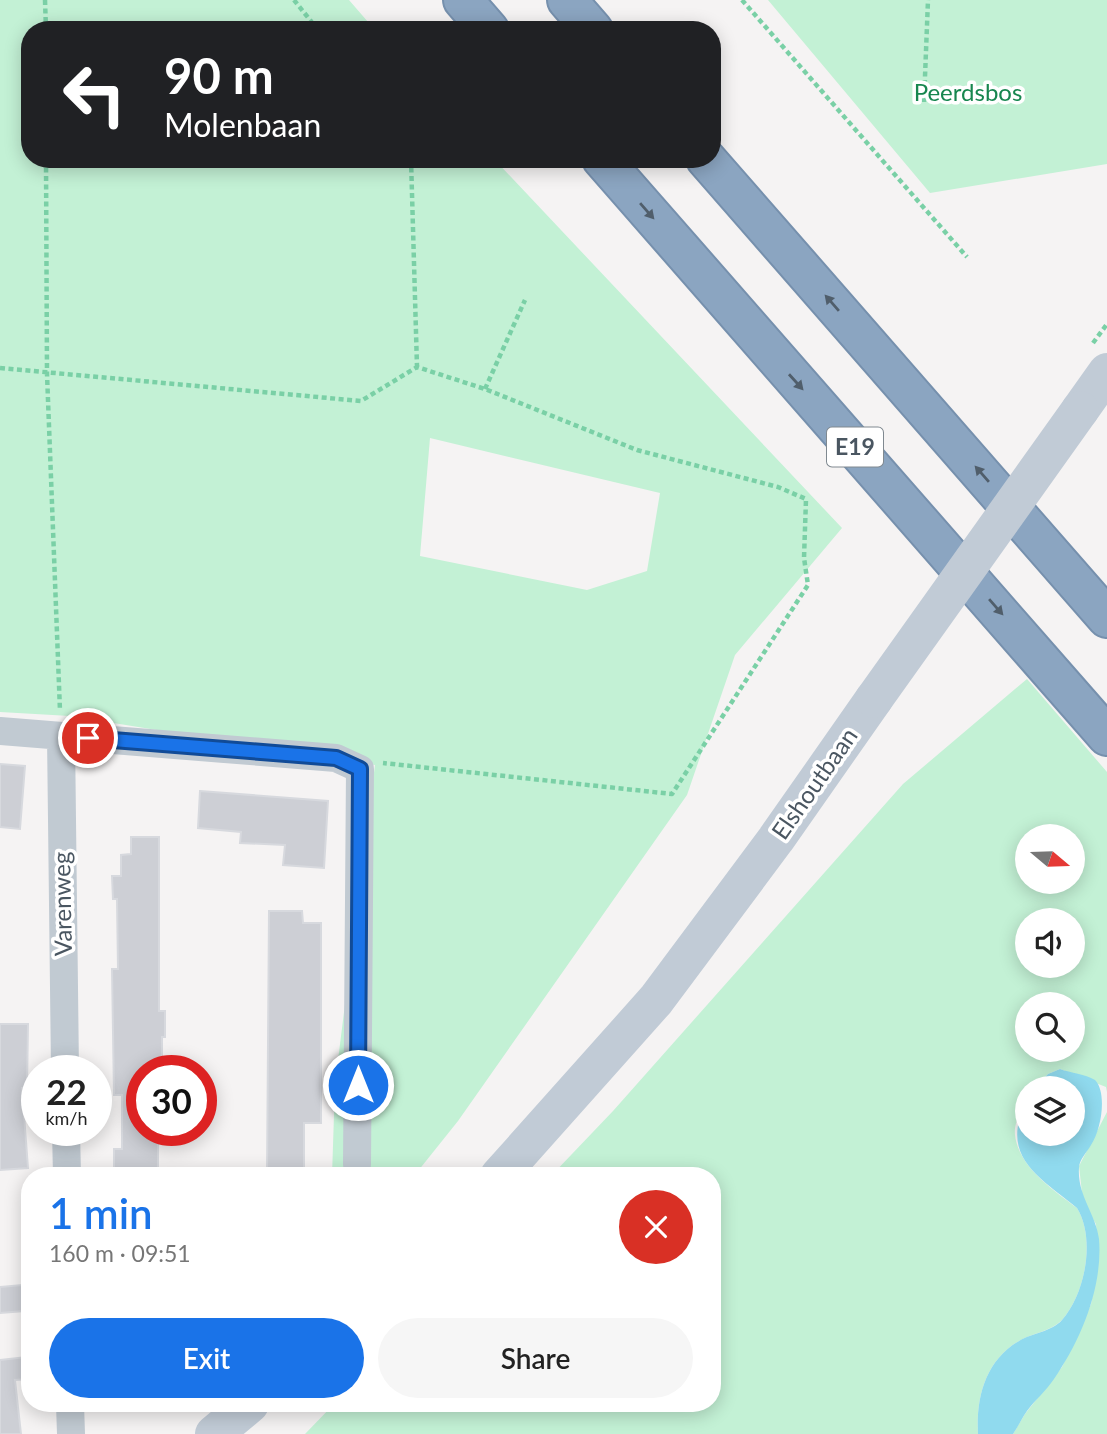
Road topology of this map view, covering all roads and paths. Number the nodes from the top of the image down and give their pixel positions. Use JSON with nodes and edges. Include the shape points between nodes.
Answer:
{"nodes":[{"id":1,"x":45,"y":0,"type":"edge"},
{"id":2,"x":294,"y":0,"type":"edge"},
{"id":3,"x":463,"y":0,"type":"edge"},
{"id":4,"x":567,"y":0,"type":"edge"},
{"id":5,"x":743,"y":0,"type":"edge"},
{"id":6,"x":929,"y":0,"type":"edge"},
{"id":7,"x":46,"y":21,"type":"edge"},
{"id":8,"x":311,"y":21,"type":"edge"},
{"id":9,"x":481,"y":21,"type":"edge"},
{"id":10,"x":585,"y":21,"type":"edge"},
{"id":11,"x":924,"y":102,"type":"dead end"},
{"id":12,"x":46,"y":168,"type":"edge"},
{"id":13,"x":411,"y":168,"type":"edge"},
{"id":14,"x":610,"y":168,"type":"edge"},
{"id":15,"x":714,"y":168,"type":"edge"},
{"id":16,"x":967,"y":257,"type":"dead end"},
{"id":17,"x":525,"y":300,"type":"dead end"},
{"id":18,"x":417,"y":367,"type":"junction"},
{"id":19,"x":0,"y":368,"type":"edge"},
{"id":20,"x":1107,"y":372,"type":"edge"},
{"id":21,"x":47,"y":374,"type":"junction"},
{"id":22,"x":485,"y":389,"type":"junction"},
{"id":23,"x":1107,"y":618,"type":"edge"},
{"id":24,"x":0,"y":731,"type":"edge"},
{"id":25,"x":61,"y":736,"type":"junction"},
{"id":26,"x":1107,"y":736,"type":"edge"},
{"id":27,"x":336,"y":758,"type":"junction"},
{"id":28,"x":65,"y":1055,"type":"edge"},
{"id":29,"x":66,"y":1146,"type":"edge"},
{"id":30,"x":358,"y":1164,"type":"dead end"},
{"id":31,"x":67,"y":1167,"type":"edge"},
{"id":32,"x":507,"y":1167,"type":"edge"},
{"id":33,"x":70,"y":1412,"type":"edge"},
{"id":34,"x":240,"y":1412,"type":"edge"},
{"id":35,"x":71,"y":1434,"type":"edge"},
{"id":36,"x":214,"y":1434,"type":"edge"}],
"edges":[{"from":1,"to":7,"type":"path"},
{"from":2,"to":8,"type":"path"},
{"from":3,"to":9,"type":"highway"},
{"from":4,"to":10,"type":"highway"},
{"from":5,"to":16,"type":"path"},
{"from":6,"to":11,"type":"path"},
{"from":12,"to":21,"type":"path"},
{"from":13,"to":18,"type":"path"},
{"from":14,"to":26,"type":"highway","number":"E19","one_way":true},
{"from":23,"to":15,"type":"highway","one_way":true},
{"from":17,"to":22,"type":"path"},
{"from":18,"to":21,"type":"path","via":[[361,401]]},
{"from":18,"to":22,"type":"path"},
{"from":19,"to":21,"type":"path"},
{"from":20,"to":32,"type":"main road","name":"Elshoutbaan","bridge":true,"via":[[664,990]]},
{"from":21,"to":25,"type":"path"},
{"from":22,"to":27,"type":"path","via":[[637,450],[778,487],[806,499],[808,585],[672,793]]},
{"from":24,"to":25,"type":"street"},
{"from":25,"to":27,"type":"street"},
{"from":25,"to":28,"type":"street","name":"Varenweg"},
{"from":27,"to":30,"type":"street","via":[[360,769]]},
{"from":29,"to":31,"type":"street"},
{"from":33,"to":35,"type":"street"},
{"from":34,"to":36,"type":"main road"}]}
